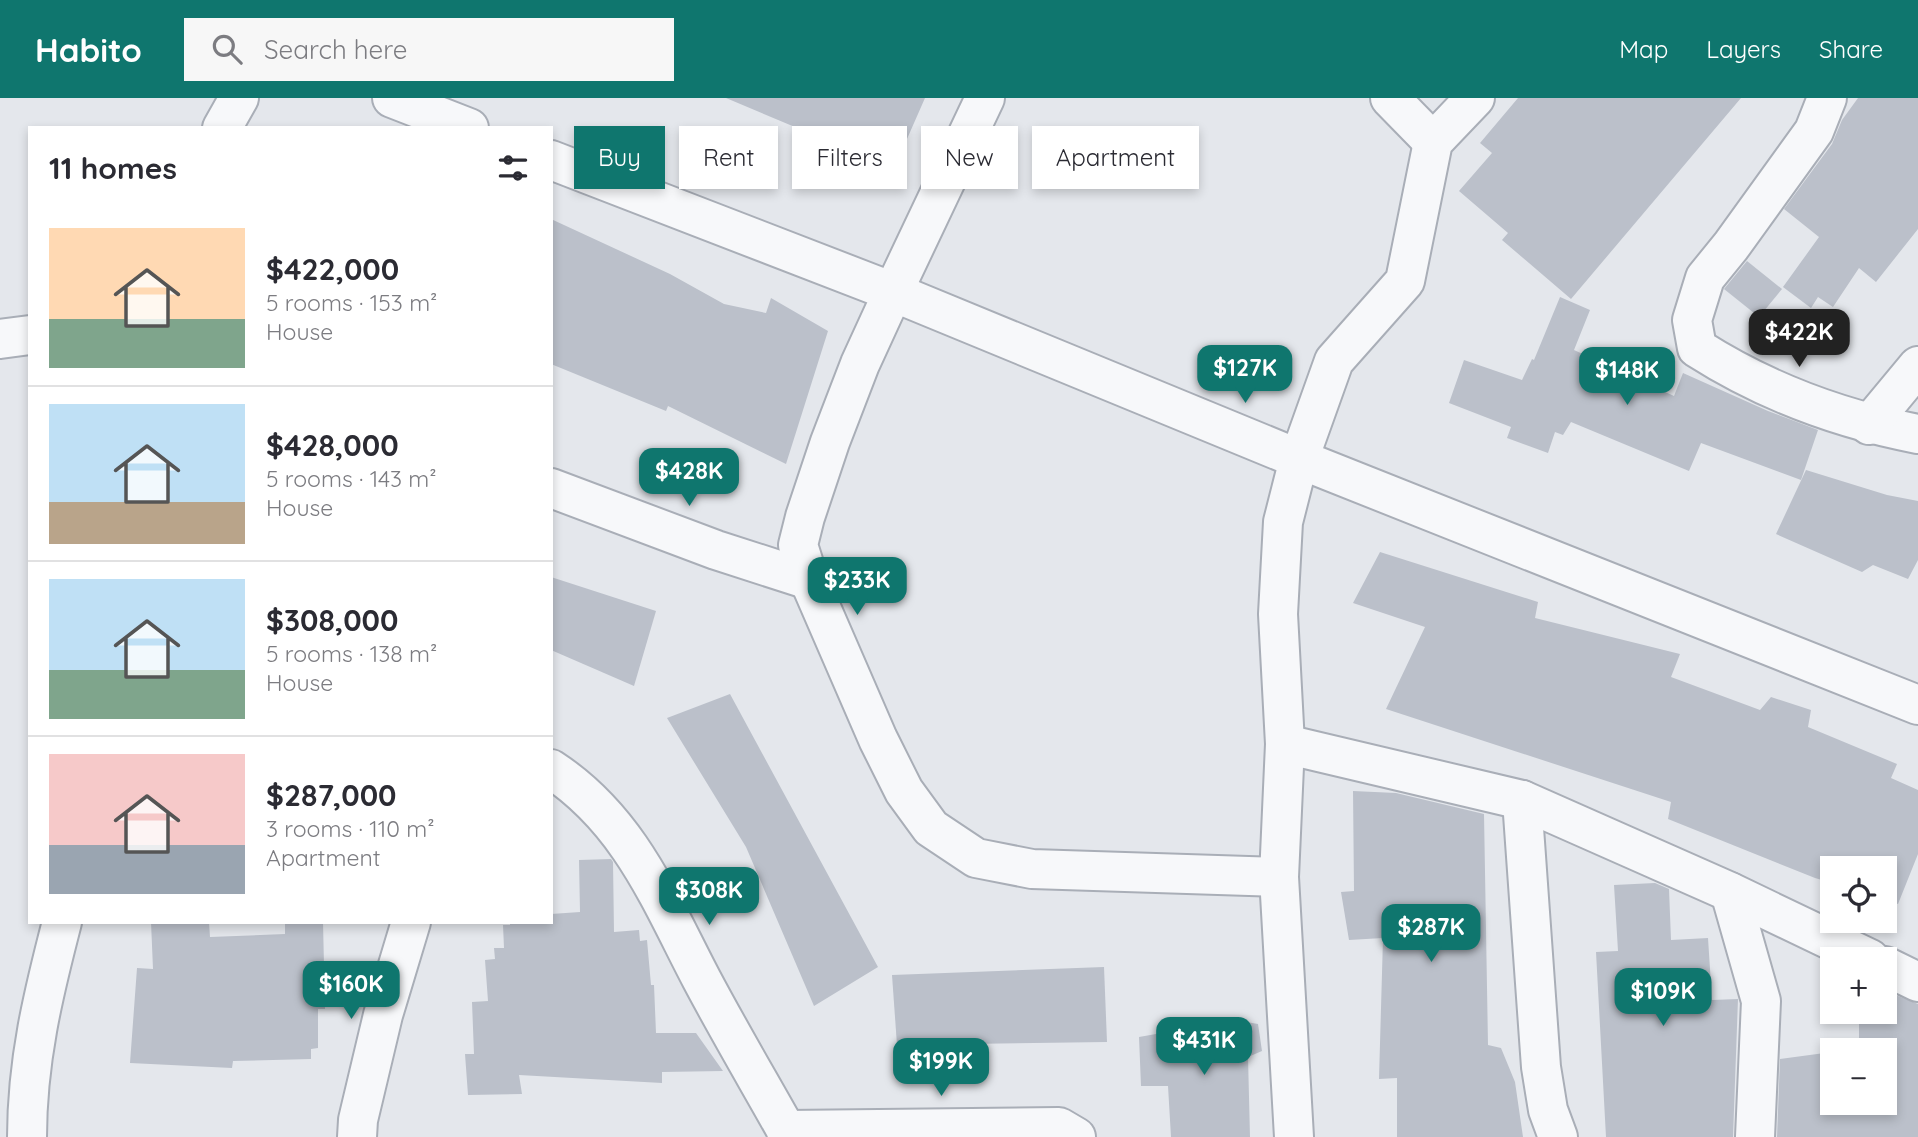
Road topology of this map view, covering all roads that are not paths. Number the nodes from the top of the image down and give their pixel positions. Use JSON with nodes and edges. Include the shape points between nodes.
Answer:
{"nodes":[{"id":1,"x":239,"y":98,"type":"edge"},
{"id":2,"x":392,"y":98,"type":"edge"},
{"id":3,"x":985,"y":98,"type":"edge"},
{"id":4,"x":1390,"y":98,"type":"edge"},
{"id":5,"x":1475,"y":98,"type":"edge"},
{"id":6,"x":1827,"y":98,"type":"edge"},
{"id":7,"x":223,"y":126,"type":"edge"},
{"id":8,"x":464,"y":126,"type":"edge"},
{"id":9,"x":1433,"y":142,"type":"junction"},
{"id":10,"x":553,"y":161,"type":"edge"},
{"id":11,"x":893,"y":292,"type":"junction"},
{"id":12,"x":28,"y":335,"type":"edge"},
{"id":13,"x":0,"y":339,"type":"edge"},
{"id":14,"x":1918,"y":366,"type":"edge"},
{"id":15,"x":1869,"y":425,"type":"junction"},
{"id":16,"x":1918,"y":434,"type":"edge"},
{"id":17,"x":1299,"y":458,"type":"junction"},
{"id":18,"x":553,"y":489,"type":"edge"},
{"id":19,"x":809,"y":580,"type":"junction"},
{"id":20,"x":1918,"y":705,"type":"edge"},
{"id":21,"x":1285,"y":744,"type":"junction"},
{"id":22,"x":553,"y":770,"type":"edge"},
{"id":23,"x":1522,"y":800,"type":"junction"},
{"id":24,"x":1279,"y":877,"type":"junction"},
{"id":25,"x":1730,"y":892,"type":"junction"},
{"id":26,"x":61,"y":924,"type":"edge"},
{"id":27,"x":410,"y":924,"type":"edge"},
{"id":28,"x":1845,"y":947,"type":"edge"},
{"id":29,"x":1897,"y":972,"type":"edge"},
{"id":30,"x":1918,"y":982,"type":"edge"},
{"id":31,"x":786,"y":1133,"type":"edge"},
{"id":32,"x":27,"y":1137,"type":"edge"},
{"id":33,"x":357,"y":1137,"type":"edge"},
{"id":34,"x":1076,"y":1137,"type":"edge"},
{"id":35,"x":1294,"y":1137,"type":"edge"},
{"id":36,"x":1558,"y":1137,"type":"edge"},
{"id":37,"x":1755,"y":1137,"type":"edge"}],
"edges":[{"from":1,"to":7,"type":"street"},
{"from":2,"to":8,"type":"street"},
{"from":3,"to":11,"type":"street"},
{"from":4,"to":9,"type":"street"},
{"from":5,"to":9,"type":"street"},
{"from":6,"to":15,"type":"street","via":[[1814,131],[1705,278],[1693,310],[1692,331],[1697,348],[1742,374],[1787,396]]},
{"from":9,"to":17,"type":"street","via":[[1405,281],[1334,361]]},
{"from":10,"to":11,"type":"street"},
{"from":11,"to":17,"type":"street"},
{"from":11,"to":19,"type":"street","via":[[860,364],[805,517],[798,545]]},
{"from":12,"to":13,"type":"street"},
{"from":14,"to":15,"type":"street"},
{"from":15,"to":16,"type":"street"},
{"from":17,"to":20,"type":"street"},
{"from":17,"to":21,"type":"street","via":[[1283,522],[1278,614]]},
{"from":18,"to":19,"type":"street"},
{"from":19,"to":24,"type":"street","via":[[904,791],[931,828],[976,858],[1032,869]]},
{"from":21,"to":23,"type":"street"},
{"from":21,"to":24,"type":"street"},
{"from":22,"to":31,"type":"street","via":[[577,786],[613,825],[650,877]]},
{"from":23,"to":25,"type":"street"},
{"from":23,"to":36,"type":"street","via":[[1541,1067]]},
{"from":24,"to":35,"type":"street"},
{"from":25,"to":28,"type":"street"},
{"from":25,"to":37,"type":"street","via":[[1761,1001]]},
{"from":26,"to":32,"type":"street","via":[[31,1062]]},
{"from":27,"to":33,"type":"street","via":[[383,1015]]},
{"from":29,"to":30,"type":"street"},
{"from":31,"to":34,"type":"street","via":[[1059,1127]]}]}
